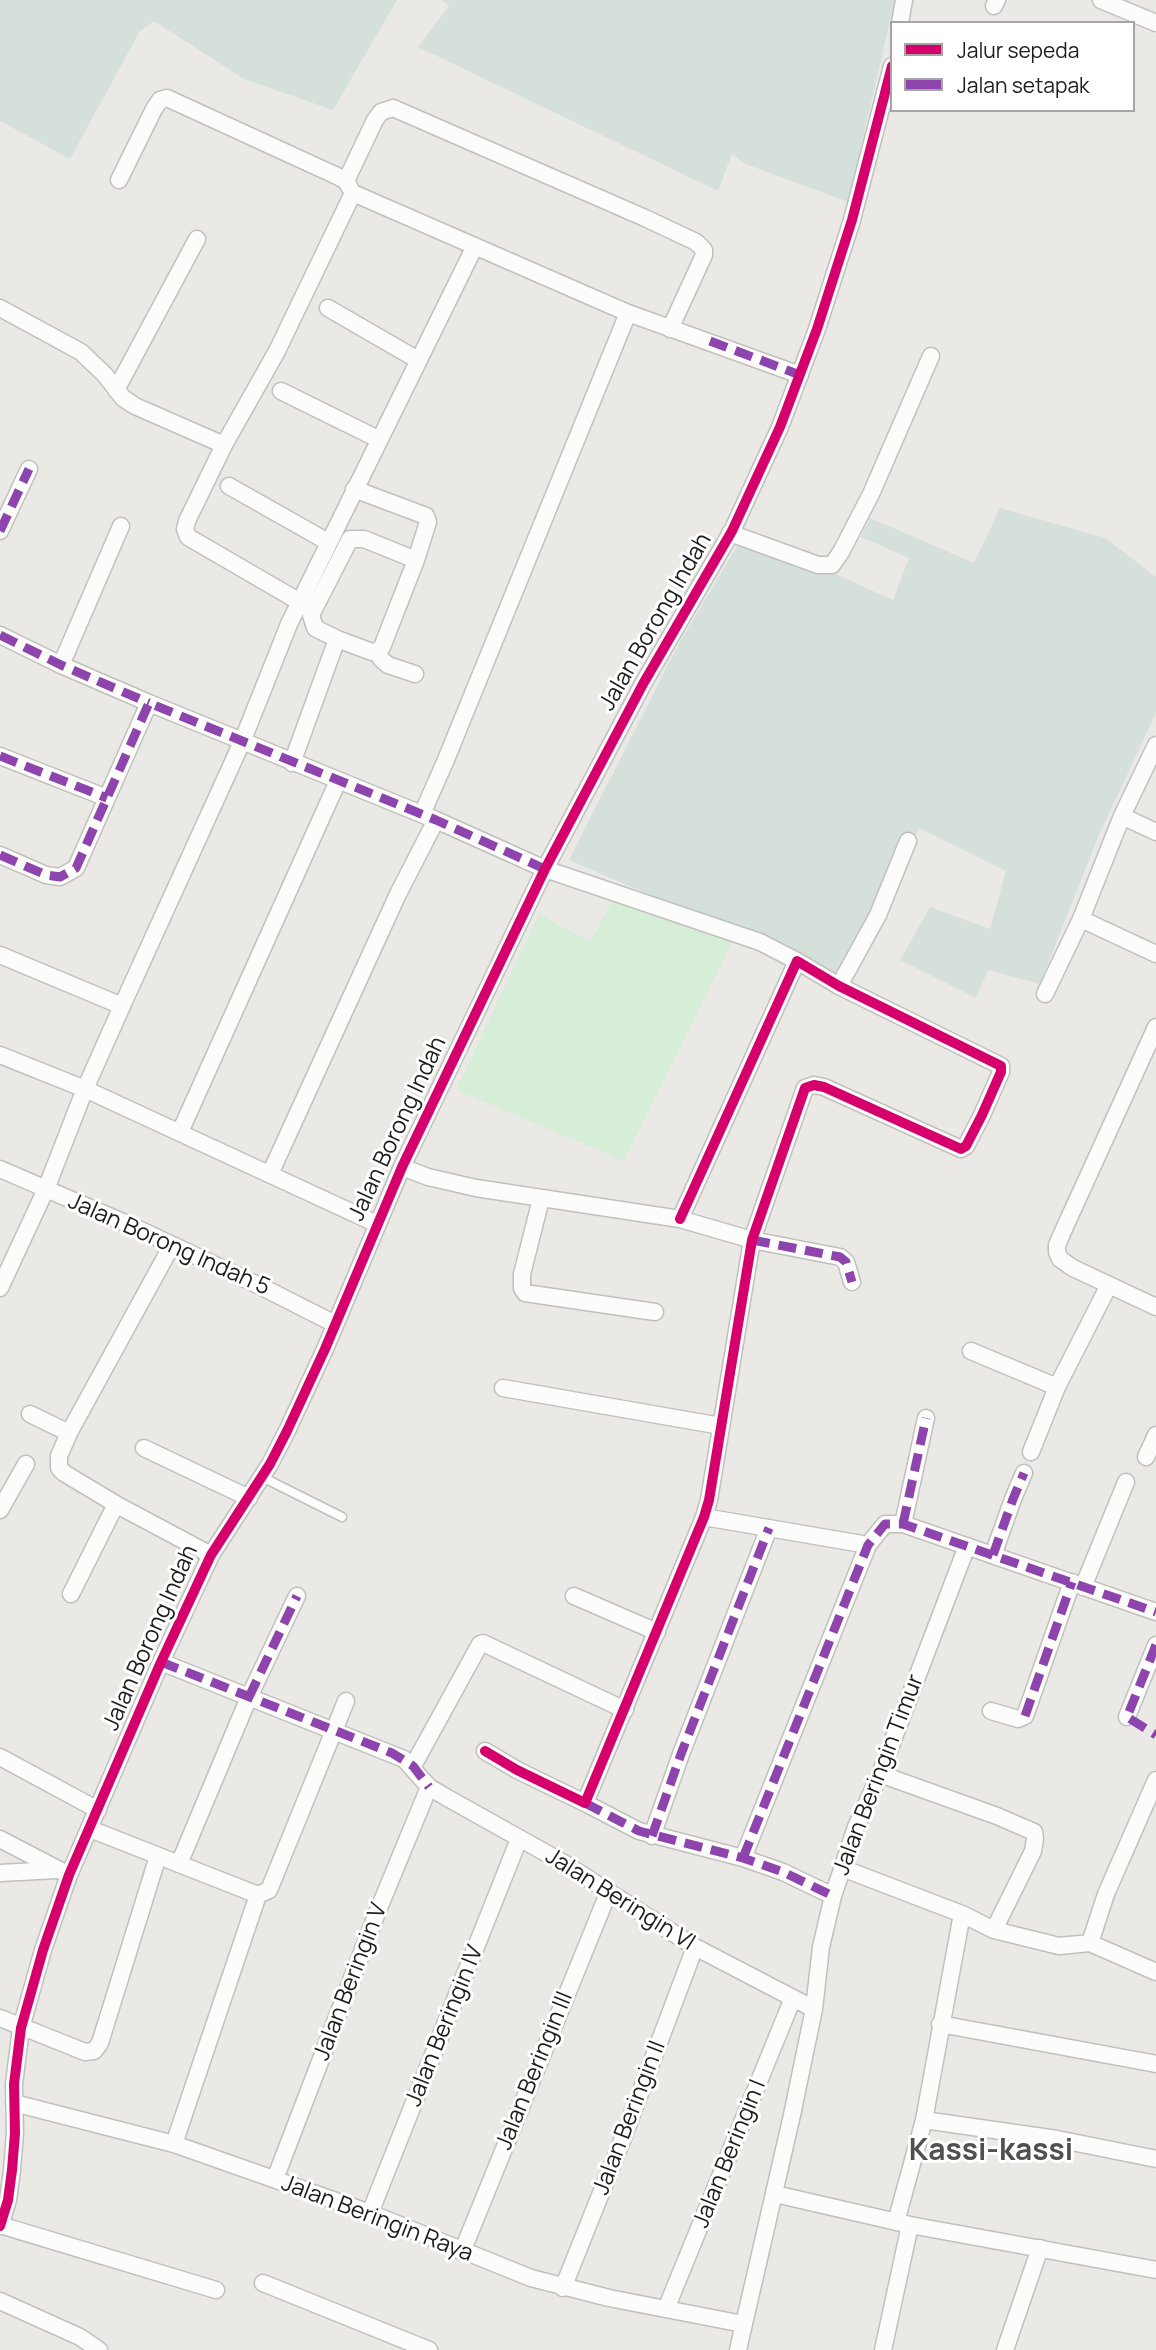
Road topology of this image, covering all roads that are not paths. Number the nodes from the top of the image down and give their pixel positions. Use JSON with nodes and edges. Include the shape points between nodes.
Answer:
{"nodes":[{"id":1,"x":904,"y":0,"type":"edge"},
{"id":2,"x":1101,"y":0,"type":"edge"},
{"id":3,"x":900,"y":21,"type":"edge"},
{"id":4,"x":1156,"y":23,"type":"edge"},
{"id":5,"x":890,"y":74,"type":"edge"},
{"id":6,"x":119,"y":180,"type":"dead end"},
{"id":7,"x":349,"y":187,"type":"junction"},
{"id":8,"x":197,"y":239,"type":"dead end"},
{"id":9,"x":475,"y":246,"type":"junction"},
{"id":10,"x":0,"y":308,"type":"edge"},
{"id":11,"x":328,"y":308,"type":"dead end"},
{"id":12,"x":628,"y":313,"type":"junction"},
{"id":13,"x":670,"y":329,"type":"junction"},
{"id":14,"x":931,"y":356,"type":"dead end"},
{"id":15,"x":418,"y":360,"type":"junction"},
{"id":16,"x":800,"y":375,"type":"junction"},
{"id":17,"x":116,"y":390,"type":"junction"},
{"id":18,"x":281,"y":391,"type":"dead end"},
{"id":19,"x":378,"y":439,"type":"junction"},
{"id":20,"x":224,"y":445,"type":"junction"},
{"id":21,"x":29,"y":469,"type":"dead end"},
{"id":22,"x":229,"y":486,"type":"dead end"},
{"id":23,"x":354,"y":489,"type":"junction"},
{"id":24,"x":121,"y":526,"type":"dead end"},
{"id":25,"x":0,"y":531,"type":"edge"},
{"id":26,"x":730,"y":533,"type":"junction"},
{"id":27,"x":328,"y":542,"type":"junction"},
{"id":28,"x":416,"y":560,"type":"junction"},
{"id":29,"x":300,"y":602,"type":"junction"},
{"id":30,"x":0,"y":635,"type":"edge"},
{"id":31,"x":337,"y":639,"type":"junction"},
{"id":32,"x":378,"y":651,"type":"junction"},
{"id":33,"x":61,"y":665,"type":"junction"},
{"id":34,"x":415,"y":674,"type":"dead end"},
{"id":35,"x":149,"y":703,"type":"junction"},
{"id":36,"x":242,"y":742,"type":"junction"},
{"id":37,"x":1156,"y":745,"type":"edge"},
{"id":38,"x":0,"y":756,"type":"edge"},
{"id":39,"x":292,"y":763,"type":"junction"},
{"id":40,"x":338,"y":781,"type":"junction"},
{"id":41,"x":107,"y":799,"type":"junction"},
{"id":42,"x":1122,"y":816,"type":"junction"},
{"id":43,"x":429,"y":817,"type":"junction"},
{"id":44,"x":1156,"y":832,"type":"edge"},
{"id":45,"x":908,"y":841,"type":"dead end"},
{"id":46,"x":0,"y":855,"type":"edge"},
{"id":47,"x":545,"y":869,"type":"junction"},
{"id":48,"x":1081,"y":919,"type":"junction"},
{"id":49,"x":1156,"y":954,"type":"edge"},
{"id":50,"x":0,"y":955,"type":"edge"},
{"id":51,"x":797,"y":961,"type":"junction"},
{"id":52,"x":839,"y":986,"type":"junction"},
{"id":53,"x":1045,"y":994,"type":"dead end"},
{"id":54,"x":122,"y":1006,"type":"junction"},
{"id":55,"x":1156,"y":1027,"type":"edge"},
{"id":56,"x":0,"y":1055,"type":"edge"},
{"id":57,"x":85,"y":1089,"type":"junction"},
{"id":58,"x":180,"y":1132,"type":"junction"},
{"id":59,"x":401,"y":1167,"type":"junction"},
{"id":60,"x":0,"y":1169,"type":"edge"},
{"id":61,"x":270,"y":1174,"type":"junction"},
{"id":62,"x":46,"y":1189,"type":"junction"},
{"id":63,"x":541,"y":1199,"type":"junction"},
{"id":64,"x":680,"y":1219,"type":"junction"},
{"id":65,"x":377,"y":1224,"type":"junction"},
{"id":66,"x":752,"y":1240,"type":"junction"},
{"id":67,"x":172,"y":1245,"type":"junction"},
{"id":68,"x":852,"y":1282,"type":"dead end"},
{"id":69,"x":1109,"y":1285,"type":"junction"},
{"id":70,"x":0,"y":1288,"type":"edge"},
{"id":71,"x":1156,"y":1307,"type":"edge"},
{"id":72,"x":655,"y":1312,"type":"dead end"},
{"id":73,"x":335,"y":1324,"type":"junction"},
{"id":74,"x":971,"y":1350,"type":"dead end"},
{"id":75,"x":1057,"y":1387,"type":"junction"},
{"id":76,"x":503,"y":1388,"type":"dead end"},
{"id":77,"x":30,"y":1414,"type":"dead end"},
{"id":78,"x":926,"y":1418,"type":"dead end"},
{"id":79,"x":721,"y":1426,"type":"junction"},
{"id":80,"x":69,"y":1433,"type":"junction"},
{"id":81,"x":1156,"y":1435,"type":"edge"},
{"id":82,"x":144,"y":1448,"type":"dead end"},
{"id":83,"x":1031,"y":1452,"type":"dead end"},
{"id":84,"x":1146,"y":1457,"type":"dead end"},
{"id":85,"x":26,"y":1464,"type":"dead end"},
{"id":86,"x":1024,"y":1473,"type":"dead end"},
{"id":87,"x":262,"y":1477,"type":"junction"},
{"id":88,"x":1126,"y":1482,"type":"dead end"},
{"id":89,"x":249,"y":1497,"type":"junction"},
{"id":90,"x":119,"y":1506,"type":"junction"},
{"id":91,"x":0,"y":1508,"type":"edge"},
{"id":92,"x":342,"y":1517,"type":"dead end"},
{"id":93,"x":704,"y":1517,"type":"junction"},
{"id":94,"x":903,"y":1524,"type":"junction"},
{"id":95,"x":769,"y":1528,"type":"junction"},
{"id":96,"x":868,"y":1545,"type":"junction"},
{"id":97,"x":967,"y":1546,"type":"junction"},
{"id":98,"x":211,"y":1555,"type":"junction"},
{"id":99,"x":993,"y":1555,"type":"junction"},
{"id":100,"x":1078,"y":1584,"type":"junction"},
{"id":101,"x":71,"y":1594,"type":"dead end"},
{"id":102,"x":297,"y":1596,"type":"dead end"},
{"id":103,"x":574,"y":1596,"type":"dead end"},
{"id":104,"x":1156,"y":1612,"type":"edge"},
{"id":105,"x":657,"y":1632,"type":"junction"},
{"id":106,"x":1156,"y":1645,"type":"edge"},
{"id":107,"x":161,"y":1662,"type":"junction"},
{"id":108,"x":249,"y":1697,"type":"junction"},
{"id":109,"x":346,"y":1701,"type":"dead end"},
{"id":110,"x":625,"y":1710,"type":"junction"},
{"id":111,"x":991,"y":1712,"type":"dead end"},
{"id":112,"x":1127,"y":1717,"type":"dead end"},
{"id":113,"x":334,"y":1731,"type":"junction"},
{"id":114,"x":485,"y":1751,"type":"dead end"},
{"id":115,"x":0,"y":1757,"type":"edge"},
{"id":116,"x":413,"y":1766,"type":"junction"},
{"id":117,"x":880,"y":1774,"type":"junction"},
{"id":118,"x":1156,"y":1780,"type":"edge"},
{"id":119,"x":429,"y":1787,"type":"junction"},
{"id":120,"x":585,"y":1803,"type":"junction"},
{"id":121,"x":98,"y":1810,"type":"junction"},
{"id":122,"x":90,"y":1829,"type":"junction"},
{"id":123,"x":652,"y":1836,"type":"junction"},
{"id":124,"x":0,"y":1839,"type":"edge"},
{"id":125,"x":519,"y":1839,"type":"junction"},
{"id":126,"x":158,"y":1856,"type":"junction"},
{"id":127,"x":743,"y":1858,"type":"junction"},
{"id":128,"x":179,"y":1864,"type":"junction"},
{"id":129,"x":842,"y":1868,"type":"junction"},
{"id":130,"x":64,"y":1872,"type":"junction"},
{"id":131,"x":0,"y":1873,"type":"edge"},
{"id":132,"x":609,"y":1891,"type":"junction"},
{"id":133,"x":258,"y":1895,"type":"junction"},
{"id":134,"x":832,"y":1896,"type":"junction"},
{"id":135,"x":962,"y":1914,"type":"junction"},
{"id":136,"x":994,"y":1930,"type":"junction"},
{"id":137,"x":1090,"y":1943,"type":"junction"},
{"id":138,"x":695,"y":1947,"type":"junction"},
{"id":139,"x":1156,"y":1972,"type":"edge"},
{"id":140,"x":793,"y":1998,"type":"junction"},
{"id":141,"x":814,"y":2009,"type":"junction"},
{"id":142,"x":0,"y":2018,"type":"edge"},
{"id":143,"x":940,"y":2024,"type":"junction"},
{"id":144,"x":21,"y":2028,"type":"junction"},
{"id":145,"x":1156,"y":2064,"type":"edge"},
{"id":146,"x":7,"y":2082,"type":"edge"},
{"id":147,"x":14,"y":2103,"type":"junction"},
{"id":148,"x":924,"y":2120,"type":"junction"},
{"id":149,"x":174,"y":2144,"type":"junction"},
{"id":150,"x":1156,"y":2159,"type":"edge"},
{"id":151,"x":275,"y":2179,"type":"junction"},
{"id":152,"x":775,"y":2194,"type":"junction"},
{"id":153,"x":4,"y":2198,"type":"edge"},
{"id":154,"x":370,"y":2213,"type":"junction"},
{"id":155,"x":903,"y":2224,"type":"junction"},
{"id":156,"x":0,"y":2225,"type":"edge"},
{"id":157,"x":1040,"y":2248,"type":"junction"},
{"id":158,"x":462,"y":2252,"type":"junction"},
{"id":159,"x":1156,"y":2270,"type":"edge"},
{"id":160,"x":263,"y":2283,"type":"dead end"},
{"id":161,"x":563,"y":2288,"type":"junction"},
{"id":162,"x":216,"y":2290,"type":"dead end"},
{"id":163,"x":0,"y":2301,"type":"edge"},
{"id":164,"x":666,"y":2309,"type":"junction"},
{"id":165,"x":743,"y":2323,"type":"junction"},
{"id":166,"x":78,"y":2344,"type":"edge"},
{"id":167,"x":411,"y":2346,"type":"edge"},
{"id":168,"x":99,"y":2350,"type":"edge"},
{"id":169,"x":429,"y":2350,"type":"edge"},
{"id":170,"x":738,"y":2350,"type":"edge"},
{"id":171,"x":883,"y":2350,"type":"edge"},
{"id":172,"x":1005,"y":2350,"type":"edge"}],
"edges":[{"from":1,"to":3,"type":"street"},
{"from":2,"to":4,"type":"street"},
{"from":5,"to":16,"type":"street","name":"Jalan Borong Indah","via":[[852,220]]},
{"from":6,"to":7,"type":"street","via":[[154,109],[167,98],[303,159]]},
{"from":7,"to":9,"type":"street"},
{"from":7,"to":13,"type":"street","via":[[375,120],[393,108],[645,218],[704,250]]},
{"from":7,"to":20,"type":"street","via":[[277,351]]},
{"from":8,"to":17,"type":"street"},
{"from":9,"to":12,"type":"street"},
{"from":9,"to":15,"type":"street"},
{"from":10,"to":17,"type":"street","via":[[82,352]]},
{"from":11,"to":15,"type":"street"},
{"from":12,"to":13,"type":"street"},
{"from":12,"to":43,"type":"street","via":[[551,496]]},
{"from":13,"to":16,"type":"street"},
{"from":14,"to":26,"type":"street","via":[[871,494],[832,565],[818,565]]},
{"from":15,"to":19,"type":"street"},
{"from":16,"to":26,"type":"street","name":"Jalan Borong Indah"},
{"from":17,"to":20,"type":"street","via":[[135,406]]},
{"from":18,"to":19,"type":"street"},
{"from":19,"to":23,"type":"street"},
{"from":20,"to":29,"type":"street","via":[[187,521],[188,537]]},
{"from":21,"to":25,"type":"street"},
{"from":22,"to":27,"type":"street"},
{"from":23,"to":27,"type":"street"},
{"from":23,"to":28,"type":"street","via":[[426,516]]},
{"from":24,"to":33,"type":"street"},
{"from":26,"to":47,"type":"street","name":"Jalan Borong Indah"},
{"from":27,"to":29,"type":"street"},
{"from":28,"to":31,"type":"street","via":[[364,539],[350,539],[311,615],[315,628]]},
{"from":28,"to":32,"type":"street"},
{"from":29,"to":36,"type":"street"},
{"from":30,"to":33,"type":"street"},
{"from":31,"to":32,"type":"street"},
{"from":31,"to":39,"type":"street"},
{"from":32,"to":34,"type":"street","via":[[388,665]]},
{"from":33,"to":35,"type":"street"},
{"from":35,"to":36,"type":"street"},
{"from":35,"to":41,"type":"street"},
{"from":36,"to":39,"type":"street"},
{"from":36,"to":54,"type":"street"},
{"from":37,"to":42,"type":"street"},
{"from":38,"to":41,"type":"street"},
{"from":39,"to":40,"type":"street"},
{"from":40,"to":43,"type":"street"},
{"from":40,"to":58,"type":"street"},
{"from":41,"to":46,"type":"street","via":[[76,868],[69,873],[60,877],[46,874]]},
{"from":42,"to":44,"type":"street"},
{"from":42,"to":48,"type":"street"},
{"from":43,"to":47,"type":"street"},
{"from":43,"to":61,"type":"street"},
{"from":45,"to":52,"type":"street","via":[[877,915]]},
{"from":47,"to":51,"type":"street","via":[[760,942]]},
{"from":47,"to":59,"type":"street","name":"Jalan Borong Indah"},
{"from":48,"to":49,"type":"street"},
{"from":48,"to":53,"type":"street"},
{"from":50,"to":54,"type":"street"},
{"from":51,"to":52,"type":"street"},
{"from":51,"to":64,"type":"street"},
{"from":52,"to":66,"type":"street","via":[[993,1061],[1001,1072],[967,1146],[961,1149],[824,1087],[805,1088]]},
{"from":54,"to":57,"type":"street"},
{"from":55,"to":69,"type":"street","via":[[1057,1245],[1060,1259]]},
{"from":56,"to":57,"type":"street"},
{"from":57,"to":58,"type":"street"},
{"from":57,"to":62,"type":"street"},
{"from":58,"to":61,"type":"street"},
{"from":59,"to":63,"type":"street","via":[[428,1177]]},
{"from":59,"to":65,"type":"street","name":"Jalan Borong Indah"},
{"from":60,"to":62,"type":"street","name":"Jalan Borong Indah 5"},
{"from":61,"to":65,"type":"street"},
{"from":62,"to":67,"type":"street","name":"Jalan Borong Indah 5"},
{"from":62,"to":70,"type":"street"},
{"from":63,"to":64,"type":"street"},
{"from":63,"to":72,"type":"street","via":[[522,1275],[525,1293]]},
{"from":64,"to":66,"type":"street"},
{"from":65,"to":73,"type":"street","name":"Jalan Borong Indah"},
{"from":66,"to":68,"type":"street","via":[[840,1257]]},
{"from":66,"to":79,"type":"street"},
{"from":67,"to":73,"type":"street","name":"Jalan Borong Indah 5"},
{"from":67,"to":80,"type":"street"},
{"from":69,"to":71,"type":"street"},
{"from":69,"to":75,"type":"street"},
{"from":73,"to":87,"type":"street","name":"Jalan Borong Indah"},
{"from":74,"to":75,"type":"street"},
{"from":75,"to":83,"type":"street"},
{"from":76,"to":79,"type":"street"},
{"from":77,"to":80,"type":"street"},
{"from":78,"to":94,"type":"street"},
{"from":79,"to":93,"type":"street"},
{"from":80,"to":90,"type":"street","via":[[59,1468]]},
{"from":81,"to":84,"type":"street"},
{"from":82,"to":89,"type":"street"},
{"from":85,"to":91,"type":"street"},
{"from":86,"to":99,"type":"street"},
{"from":87,"to":89,"type":"street","name":"Jalan Borong Indah"},
{"from":87,"to":92,"type":"lane"},
{"from":88,"to":100,"type":"street"},
{"from":89,"to":98,"type":"street","name":"Jalan Borong Indah"},
{"from":90,"to":98,"type":"street"},
{"from":90,"to":101,"type":"street"},
{"from":93,"to":95,"type":"street"},
{"from":93,"to":105,"type":"street"},
{"from":94,"to":96,"type":"street","via":[[885,1524]]},
{"from":94,"to":97,"type":"street"},
{"from":95,"to":96,"type":"street"},
{"from":95,"to":123,"type":"street"},
{"from":96,"to":127,"type":"street"},
{"from":97,"to":99,"type":"street"},
{"from":97,"to":117,"type":"street","name":"Jalan Beringin Timur"},
{"from":98,"to":107,"type":"street","name":"Jalan Borong Indah"},
{"from":99,"to":100,"type":"street"},
{"from":100,"to":104,"type":"street"},
{"from":100,"to":111,"type":"street","via":[[1025,1716]]},
{"from":102,"to":108,"type":"street"},
{"from":103,"to":105,"type":"street"},
{"from":105,"to":110,"type":"street"},
{"from":106,"to":112,"type":"street"},
{"from":107,"to":108,"type":"street"},
{"from":107,"to":121,"type":"street","name":"Jalan Borong Indah"},
{"from":108,"to":113,"type":"street"},
{"from":108,"to":128,"type":"street"},
{"from":109,"to":113,"type":"street"},
{"from":110,"to":116,"type":"street","via":[[483,1643]]},
{"from":110,"to":120,"type":"street"},
{"from":113,"to":116,"type":"street"},
{"from":113,"to":133,"type":"street","via":[[269,1890]]},
{"from":114,"to":120,"type":"street"},
{"from":115,"to":121,"type":"street"},
{"from":116,"to":119,"type":"street"},
{"from":117,"to":129,"type":"street","name":"Jalan Beringin Timur"},
{"from":117,"to":136,"type":"street","via":[[1034,1832],[1033,1852]]},
{"from":118,"to":137,"type":"street","via":[[1106,1894]]},
{"from":119,"to":125,"type":"street","name":"Jalan Beringin VI"},
{"from":119,"to":151,"type":"street","name":"Jalan Beringin V"},
{"from":120,"to":123,"type":"street"},
{"from":121,"to":122,"type":"street","name":"Jalan Borong Indah"},
{"from":122,"to":126,"type":"street"},
{"from":122,"to":130,"type":"street","name":"Jalan Borong Indah"},
{"from":123,"to":127,"type":"street"},
{"from":124,"to":130,"type":"street"},
{"from":125,"to":132,"type":"street","name":"Jalan Beringin VI"},
{"from":125,"to":154,"type":"street","name":"Jalan Beringin IV"},
{"from":126,"to":128,"type":"street"},
{"from":126,"to":144,"type":"street","via":[[100,2043],[85,2052]]},
{"from":127,"to":134,"type":"street"},
{"from":128,"to":133,"type":"street"},
{"from":129,"to":134,"type":"street","name":"Jalan Beringin Timur"},
{"from":129,"to":135,"type":"street"},
{"from":130,"to":131,"type":"street"},
{"from":130,"to":144,"type":"street","name":"Jalan Borong Indah"},
{"from":132,"to":138,"type":"street","name":"Jalan Beringin VI"},
{"from":132,"to":158,"type":"street","name":"Jalan Beringin III"},
{"from":133,"to":149,"type":"street"},
{"from":134,"to":141,"type":"street","name":"Jalan Beringin Timur"},
{"from":135,"to":136,"type":"street"},
{"from":135,"to":143,"type":"street"},
{"from":136,"to":137,"type":"street","via":[[1059,1946]]},
{"from":137,"to":139,"type":"street"},
{"from":138,"to":140,"type":"street","name":"Jalan Beringin VI"},
{"from":138,"to":161,"type":"street","name":"Jalan Beringin II"},
{"from":140,"to":141,"type":"street","name":"Jalan Beringin VI"},
{"from":140,"to":164,"type":"street","name":"Jalan Beringin I"},
{"from":141,"to":152,"type":"street","name":"Jalan Beringin Timur"},
{"from":142,"to":144,"type":"street"},
{"from":143,"to":145,"type":"street"},
{"from":143,"to":148,"type":"street"},
{"from":144,"to":146,"type":"street","name":"Jalan Borong Indah"},
{"from":146,"to":147,"type":"street","name":"Jalan Borong Indah"},
{"from":147,"to":149,"type":"street","name":"Jalan Beringin Raya"},
{"from":147,"to":153,"type":"street","name":"Jalan Borong Indah","via":[[15,2133]]},
{"from":148,"to":150,"type":"street","via":[[1057,2138]]},
{"from":148,"to":155,"type":"street"},
{"from":149,"to":151,"type":"street","name":"Jalan Beringin Raya"},
{"from":151,"to":154,"type":"street","name":"Jalan Beringin Raya"},
{"from":152,"to":155,"type":"street"},
{"from":152,"to":165,"type":"street","name":"Jalan Beringin Timur"},
{"from":153,"to":156,"type":"street","name":"Jalan Borong Indah"},
{"from":154,"to":158,"type":"street","name":"Jalan Beringin Raya"},
{"from":155,"to":157,"type":"street"},
{"from":155,"to":171,"type":"street"},
{"from":156,"to":162,"type":"street"},
{"from":157,"to":159,"type":"street"},
{"from":157,"to":172,"type":"street"},
{"from":158,"to":161,"type":"street","name":"Jalan Beringin Raya"},
{"from":160,"to":167,"type":"street"},
{"from":161,"to":164,"type":"street","name":"Jalan Beringin Raya"},
{"from":163,"to":166,"type":"street"},
{"from":164,"to":165,"type":"street","name":"Jalan Beringin Raya"},
{"from":165,"to":170,"type":"street","name":"Jalan Beringin Timur"},
{"from":166,"to":168,"type":"street"},
{"from":167,"to":169,"type":"street"}]}
